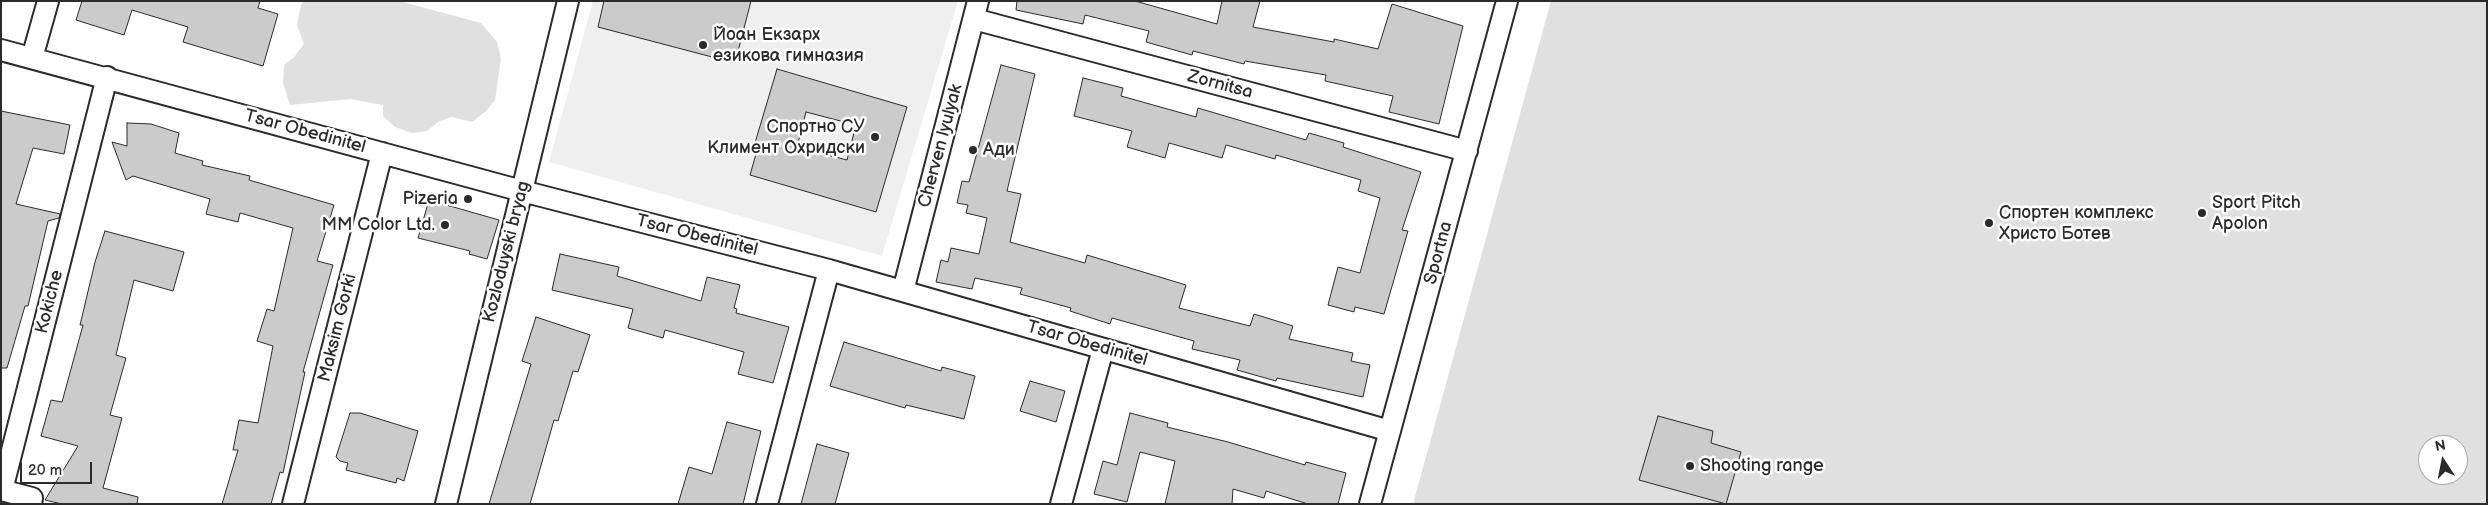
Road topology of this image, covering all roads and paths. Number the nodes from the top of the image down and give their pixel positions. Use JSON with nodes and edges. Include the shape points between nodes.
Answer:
{"nodes":[{"id":1,"x":48,"y":1,"type":"edge"},
{"id":2,"x":568,"y":1,"type":"edge"},
{"id":3,"x":1507,"y":1,"type":"edge"},
{"id":4,"x":976,"y":10,"type":"edge"},
{"id":5,"x":1,"y":50,"type":"edge"},
{"id":6,"x":32,"y":58,"type":"junction"},
{"id":7,"x":107,"y":78,"type":"junction"},
{"id":8,"x":1467,"y":152,"type":"junction"},
{"id":9,"x":382,"y":153,"type":"junction"},
{"id":10,"x":522,"y":191,"type":"junction"},
{"id":11,"x":829,"y":270,"type":"junction"},
{"id":12,"x":903,"y":291,"type":"junction"},
{"id":13,"x":1102,"y":349,"type":"junction"},
{"id":14,"x":1390,"y":431,"type":"junction"},
{"id":15,"x":2,"y":490,"type":"edge"},
{"id":16,"x":31,"y":504,"type":"edge"},
{"id":17,"x":294,"y":504,"type":"edge"},
{"id":18,"x":446,"y":504,"type":"edge"},
{"id":19,"x":767,"y":504,"type":"edge"},
{"id":20,"x":1061,"y":504,"type":"edge"},
{"id":21,"x":1370,"y":504,"type":"edge"}],
"edges":[{"from":1,"to":6,"type":"street"},
{"from":2,"to":10,"type":"street","name":"Kozloduyski bryag"},
{"from":3,"to":8,"type":"street","name":"Sportna"},
{"from":4,"to":8,"type":"street","name":"Zornitsa"},
{"from":4,"to":12,"type":"street","name":"Cherven lyulyak"},
{"from":5,"to":6,"type":"street","name":"Tsar Obedinitel"},
{"from":6,"to":7,"type":"street","name":"Tsar Obedinitel"},
{"from":7,"to":9,"type":"street","name":"Tsar Obedinitel"},
{"from":7,"to":15,"type":"street","name":"Kokiche"},
{"from":8,"to":14,"type":"street","name":"Sportna"},
{"from":9,"to":10,"type":"street","name":"Tsar Obedinitel"},
{"from":9,"to":17,"type":"street","name":"Maksim Gorki"},
{"from":10,"to":11,"type":"street","name":"Tsar Obedinitel"},
{"from":10,"to":18,"type":"street","name":"Kozloduyski bryag"},
{"from":11,"to":12,"type":"street","name":"Tsar Obedinitel"},
{"from":11,"to":19,"type":"street"},
{"from":12,"to":13,"type":"street","name":"Tsar Obedinitel"},
{"from":13,"to":14,"type":"street","name":"Tsar Obedinitel"},
{"from":13,"to":20,"type":"street"},
{"from":14,"to":21,"type":"street","name":"Sportna"},
{"from":15,"to":16,"type":"street","name":"Kokiche","via":[[32,498]]}]}
